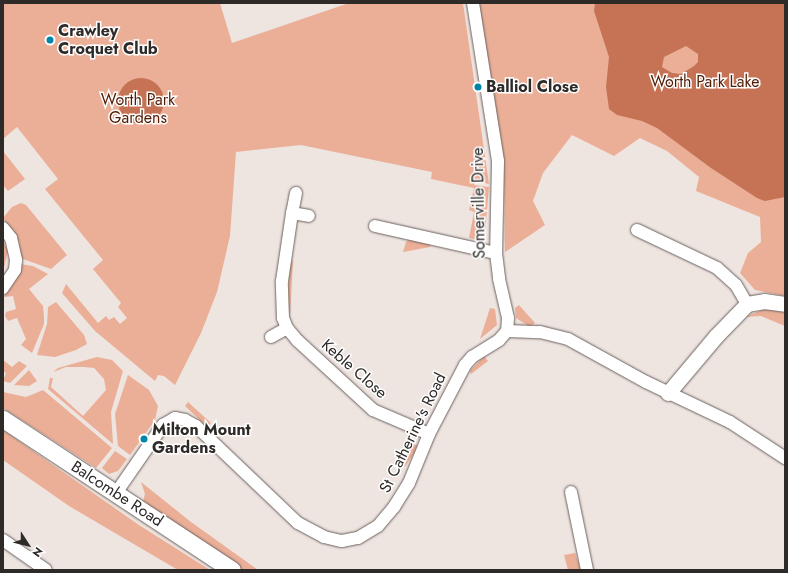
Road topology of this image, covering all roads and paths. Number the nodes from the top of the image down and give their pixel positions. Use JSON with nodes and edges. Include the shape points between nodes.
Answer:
{"nodes":[{"id":1,"x":473,"y":3,"type":"edge"},
{"id":2,"x":296,"y":193,"type":"dead end"},
{"id":3,"x":292,"y":214,"type":"junction"},
{"id":4,"x":309,"y":216,"type":"dead end"},
{"id":5,"x":375,"y":226,"type":"dead end"},
{"id":6,"x":3,"y":228,"type":"edge"},
{"id":7,"x":637,"y":230,"type":"dead end"},
{"id":8,"x":496,"y":253,"type":"junction"},
{"id":9,"x":3,"y":288,"type":"edge"},
{"id":10,"x":747,"y":304,"type":"junction"},
{"id":11,"x":785,"y":304,"type":"edge"},
{"id":12,"x":288,"y":328,"type":"junction"},
{"id":13,"x":507,"y":331,"type":"junction"},
{"id":14,"x":271,"y":337,"type":"dead end"},
{"id":15,"x":668,"y":393,"type":"junction"},
{"id":16,"x":3,"y":419,"type":"edge"},
{"id":17,"x":429,"y":434,"type":"junction"},
{"id":18,"x":785,"y":458,"type":"edge"},
{"id":19,"x":570,"y":492,"type":"dead end"},
{"id":20,"x":116,"y":493,"type":"junction"},
{"id":21,"x":3,"y":540,"type":"edge"},
{"id":22,"x":46,"y":570,"type":"edge"},
{"id":23,"x":232,"y":570,"type":"edge"},
{"id":24,"x":587,"y":570,"type":"edge"}],
"edges":[{"from":1,"to":8,"type":"street","name":"Somerville Drive","via":[[498,161]]},
{"from":2,"to":3,"type":"street","name":"Keble Close"},
{"from":3,"to":4,"type":"street"},
{"from":3,"to":12,"type":"street","name":"Keble Close","via":[[282,281],[283,318]]},
{"from":5,"to":8,"type":"street"},
{"from":6,"to":9,"type":"street","via":[[11,238],[16,260],[15,270]]},
{"from":7,"to":10,"type":"street","via":[[717,268],[742,292]]},
{"from":8,"to":13,"type":"street","name":"Somerville Drive","via":[[508,318]]},
{"from":10,"to":11,"type":"street","via":[[764,301]]},
{"from":10,"to":15,"type":"street"},
{"from":12,"to":14,"type":"street"},
{"from":12,"to":17,"type":"street","name":"Keble Close","via":[[298,341],[373,410]]},
{"from":13,"to":15,"type":"street","via":[[540,332],[568,339]]},
{"from":13,"to":17,"type":"street","name":"St Catherine's Road","via":[[465,365]]},
{"from":15,"to":18,"type":"street","via":[[730,422]]},
{"from":16,"to":20,"type":"main road","name":"Balcombe Road"},
{"from":17,"to":20,"type":"street","name":"St Catherine's Road","via":[[409,483],[394,507],[378,526],[358,538],[342,541],[324,537],[298,523],[196,426],[175,418],[163,425]]},
{"from":19,"to":24,"type":"street"},
{"from":20,"to":23,"type":"main road","name":"Balcombe Road"},
{"from":21,"to":22,"type":"street"}]}
